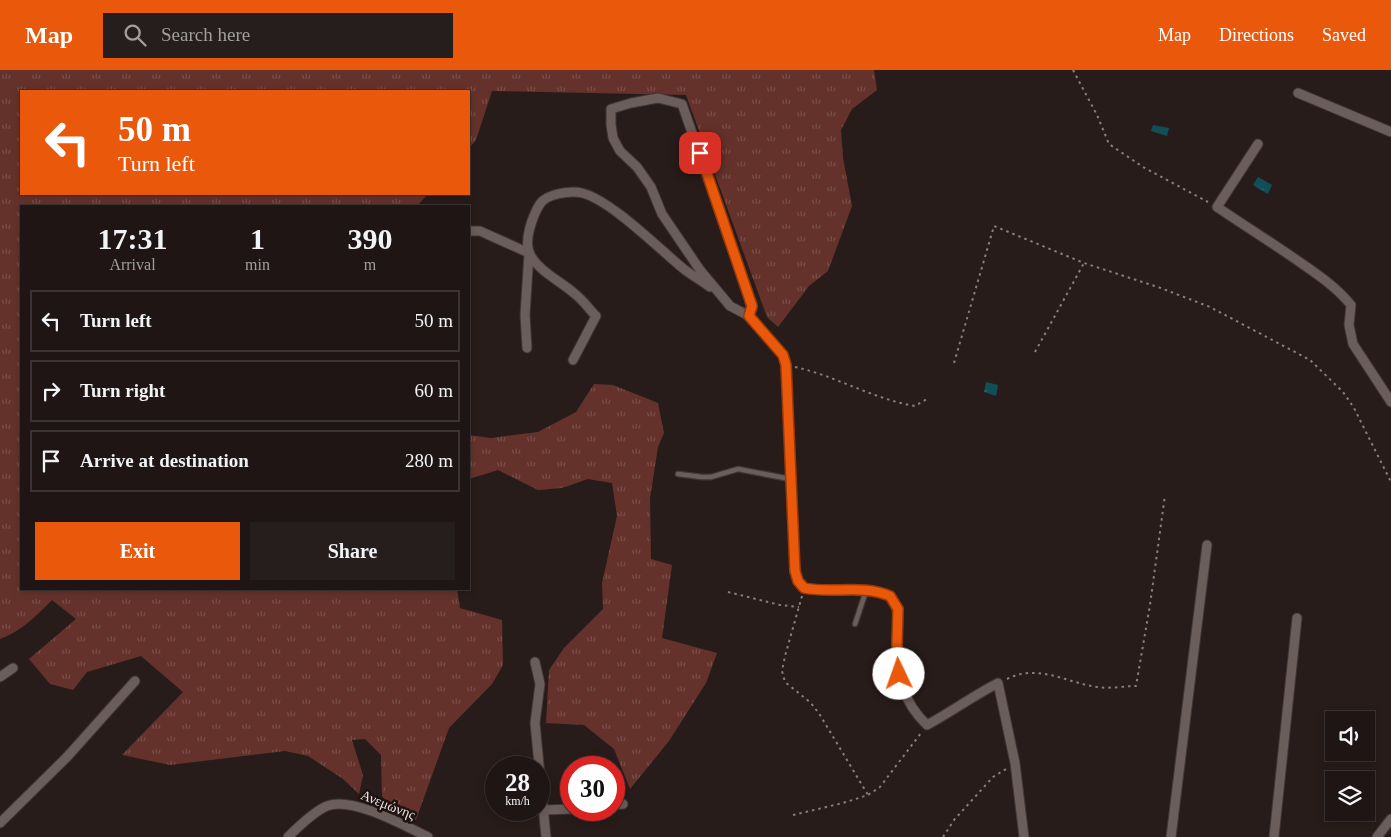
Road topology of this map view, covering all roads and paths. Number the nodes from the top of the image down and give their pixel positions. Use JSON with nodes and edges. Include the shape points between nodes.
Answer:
{"nodes":[{"id":1,"x":1073,"y":70,"type":"edge"},
{"id":2,"x":1298,"y":93,"type":"dead end"},
{"id":3,"x":1391,"y":132,"type":"edge"},
{"id":4,"x":1258,"y":144,"type":"dead end"},
{"id":5,"x":1217,"y":208,"type":"junction"},
{"id":6,"x":470,"y":231,"type":"edge"},
{"id":7,"x":529,"y":253,"type":"junction"},
{"id":8,"x":1084,"y":263,"type":"junction"},
{"id":9,"x":716,"y":291,"type":"junction"},
{"id":10,"x":749,"y":316,"type":"junction"},
{"id":11,"x":527,"y":348,"type":"dead end"},
{"id":12,"x":1035,"y":352,"type":"dead end"},
{"id":13,"x":574,"y":360,"type":"dead end"},
{"id":14,"x":954,"y":363,"type":"dead end"},
{"id":15,"x":786,"y":365,"type":"junction"},
{"id":16,"x":927,"y":399,"type":"dead end"},
{"id":17,"x":1391,"y":402,"type":"edge"},
{"id":18,"x":678,"y":474,"type":"dead end"},
{"id":19,"x":790,"y":479,"type":"junction"},
{"id":20,"x":1391,"y":482,"type":"edge"},
{"id":21,"x":1165,"y":494,"type":"dead end"},
{"id":22,"x":1208,"y":545,"type":"dead end"},
{"id":23,"x":804,"y":588,"type":"junction"},
{"id":24,"x":866,"y":590,"type":"junction"},
{"id":25,"x":728,"y":592,"type":"dead end"},
{"id":26,"x":798,"y":607,"type":"junction"},
{"id":27,"x":1297,"y":618,"type":"dead end"},
{"id":28,"x":855,"y":624,"type":"dead end"},
{"id":29,"x":535,"y":662,"type":"dead end"},
{"id":30,"x":13,"y":668,"type":"dead end"},
{"id":31,"x":0,"y":678,"type":"edge"},
{"id":32,"x":135,"y":681,"type":"dead end"},
{"id":33,"x":998,"y":684,"type":"junction"},
{"id":34,"x":927,"y":725,"type":"junction"},
{"id":35,"x":538,"y":756,"type":"edge"},
{"id":36,"x":1014,"y":763,"type":"junction"},
{"id":37,"x":868,"y":795,"type":"junction"},
{"id":38,"x":793,"y":815,"type":"dead end"},
{"id":39,"x":1391,"y":819,"type":"edge"},
{"id":40,"x":545,"y":821,"type":"edge"},
{"id":41,"x":0,"y":823,"type":"edge"},
{"id":42,"x":288,"y":837,"type":"edge"},
{"id":43,"x":428,"y":837,"type":"edge"},
{"id":44,"x":546,"y":837,"type":"edge"},
{"id":45,"x":943,"y":837,"type":"edge"},
{"id":46,"x":1024,"y":837,"type":"edge"},
{"id":47,"x":1171,"y":837,"type":"edge"},
{"id":48,"x":1274,"y":837,"type":"edge"},
{"id":49,"x":1377,"y":837,"type":"edge"}],
"edges":[{"from":1,"to":5,"type":"path","via":[[1109,144]]},
{"from":2,"to":3,"type":"street"},
{"from":4,"to":5,"type":"street"},
{"from":5,"to":17,"type":"street","via":[[1293,257],[1343,295],[1352,306],[1349,325],[1353,344]]},
{"from":6,"to":7,"type":"street","via":[[480,231]]},
{"from":7,"to":9,"type":"street","via":[[528,235],[533,215],[542,200],[562,192],[582,193],[600,201],[687,272]]},
{"from":7,"to":11,"type":"street"},
{"from":7,"to":13,"type":"street","via":[[545,272],[576,294],[596,316]]},
{"from":8,"to":12,"type":"path"},
{"from":8,"to":14,"type":"path","via":[[994,226]]},
{"from":8,"to":20,"type":"path","via":[[1158,286],[1210,307],[1310,360],[1343,392],[1354,408]]},
{"from":9,"to":10,"type":"street","via":[[730,306]]},
{"from":9,"to":10,"type":"street","via":[[662,214],[637,167],[620,151],[613,138],[611,109],[658,98],[682,104],[747,290],[752,306]]},
{"from":10,"to":15,"type":"street","via":[[783,355]]},
{"from":15,"to":16,"type":"path","via":[[813,371],[900,404],[915,406]]},
{"from":15,"to":19,"type":"street"},
{"from":18,"to":19,"type":"lane","via":[[711,477],[738,469]]},
{"from":19,"to":23,"type":"street","via":[[795,571]]},
{"from":21,"to":33,"type":"path","via":[[1136,686],[1099,688],[1044,673],[1015,675]]},
{"from":22,"to":47,"type":"street"},
{"from":23,"to":24,"type":"street"},
{"from":23,"to":26,"type":"path"},
{"from":24,"to":28,"type":"lane"},
{"from":24,"to":34,"type":"street","via":[[890,596],[898,609],[899,674],[905,696]]},
{"from":25,"to":26,"type":"path"},
{"from":26,"to":37,"type":"path","via":[[784,656],[782,671],[785,682],[820,714]]},
{"from":27,"to":48,"type":"street"},
{"from":29,"to":35,"type":"street","via":[[540,684],[535,723]]},
{"from":30,"to":31,"type":"street"},
{"from":32,"to":41,"type":"street","via":[[67,757]]},
{"from":33,"to":34,"type":"street","via":[[972,696]]},
{"from":33,"to":36,"type":"street"},
{"from":34,"to":37,"type":"path","via":[[880,787]]},
{"from":36,"to":45,"type":"path","via":[[993,777]]},
{"from":36,"to":46,"type":"street"},
{"from":37,"to":38,"type":"path"},
{"from":39,"to":49,"type":"street"},
{"from":40,"to":44,"type":"street"},
{"from":42,"to":43,"type":"street","name":"Ανεμώνης","via":[[327,806],[345,803],[379,814]]}]}
